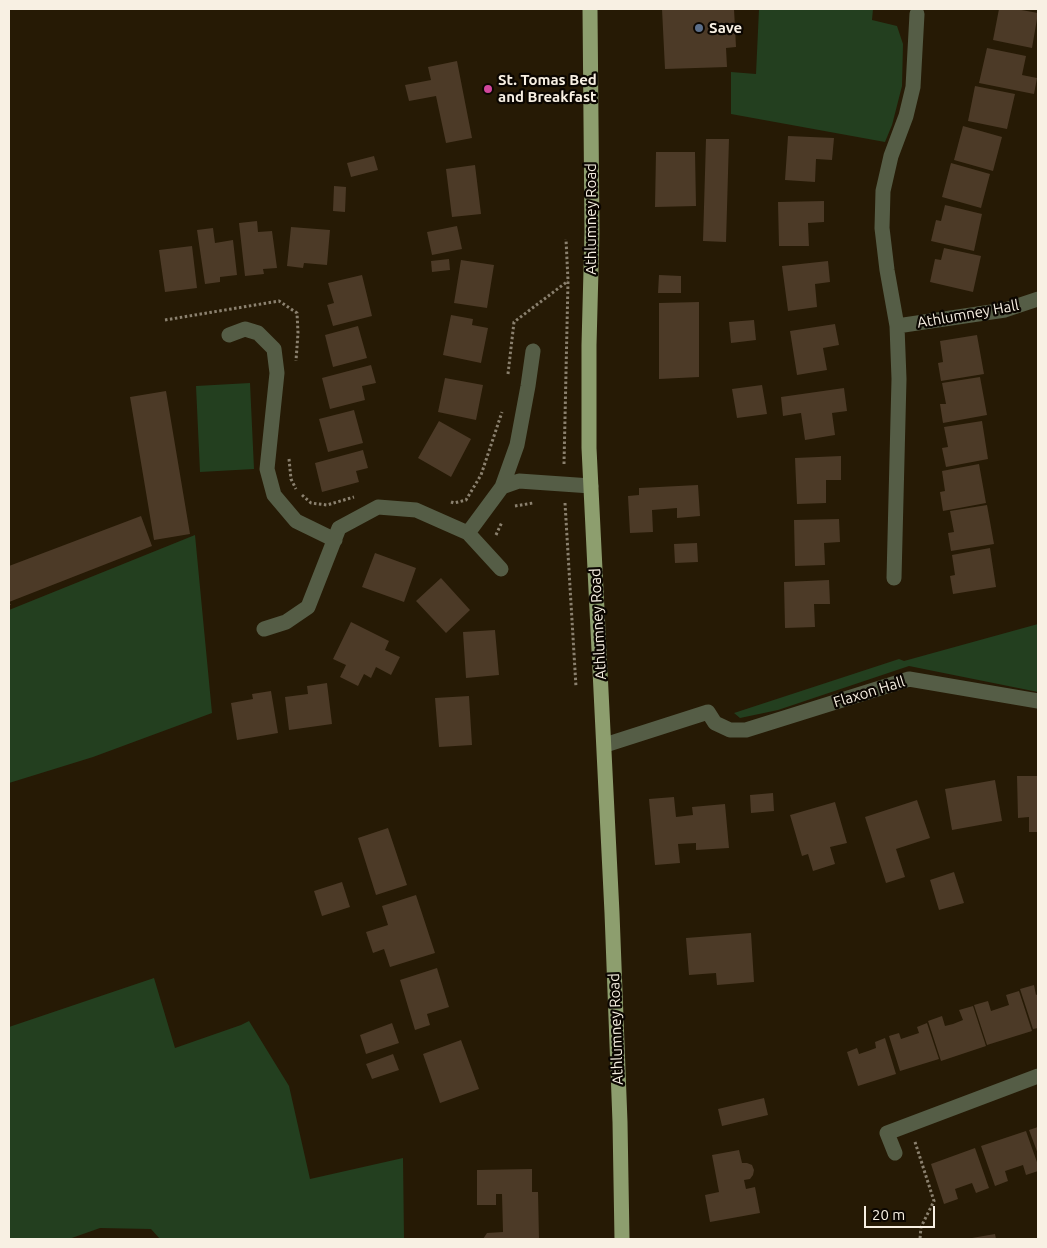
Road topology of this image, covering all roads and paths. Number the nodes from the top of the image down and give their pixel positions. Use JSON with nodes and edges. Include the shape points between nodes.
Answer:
{"nodes":[{"id":1,"x":590,"y":9,"type":"edge"},
{"id":2,"x":917,"y":14,"type":"dead end"},
{"id":3,"x":568,"y":281,"type":"dead end"},
{"id":4,"x":1038,"y":299,"type":"edge"},
{"id":5,"x":166,"y":320,"type":"dead end"},
{"id":6,"x":897,"y":326,"type":"junction"},
{"id":7,"x":229,"y":335,"type":"dead end"},
{"id":8,"x":533,"y":351,"type":"dead end"},
{"id":9,"x":296,"y":362,"type":"dead end"},
{"id":10,"x":508,"y":376,"type":"dead end"},
{"id":11,"x":505,"y":403,"type":"dead end"},
{"id":12,"x":290,"y":454,"type":"dead end"},
{"id":13,"x":591,"y":486,"type":"junction"},
{"id":14,"x":502,"y":487,"type":"junction"},
{"id":15,"x":356,"y":496,"type":"dead end"},
{"id":16,"x":445,"y":501,"type":"dead end"},
{"id":17,"x":540,"y":504,"type":"dead end"},
{"id":18,"x":557,"y":505,"type":"dead end"},
{"id":19,"x":565,"y":506,"type":"dead end"},
{"id":20,"x":511,"y":509,"type":"dead end"},
{"id":21,"x":506,"y":514,"type":"dead end"},
{"id":22,"x":468,"y":533,"type":"junction"},
{"id":23,"x":335,"y":540,"type":"junction"},
{"id":24,"x":487,"y":553,"type":"junction"},
{"id":25,"x":501,"y":570,"type":"dead end"},
{"id":26,"x":894,"y":578,"type":"dead end"},
{"id":27,"x":264,"y":629,"type":"dead end"},
{"id":28,"x":1038,"y":702,"type":"edge"},
{"id":29,"x":605,"y":745,"type":"junction"},
{"id":30,"x":1038,"y":1076,"type":"edge"},
{"id":31,"x":909,"y":1125,"type":"junction"},
{"id":32,"x":895,"y":1153,"type":"dead end"},
{"id":33,"x":622,"y":1239,"type":"edge"},
{"id":34,"x":920,"y":1239,"type":"edge"}],
"edges":[{"from":1,"to":13,"type":"main road","name":"Athlumney Road"},
{"from":2,"to":6,"type":"street","via":[[913,86],[883,191],[882,228]]},
{"from":3,"to":10,"type":"path","via":[[514,322]]},
{"from":4,"to":6,"type":"street","name":"Athlumney Hall","via":[[1005,310]]},
{"from":5,"to":9,"type":"path","via":[[279,301],[297,313]]},
{"from":6,"to":26,"type":"street","via":[[899,435]]},
{"from":7,"to":23,"type":"street","via":[[245,329],[258,332],[274,349],[277,373],[267,469],[274,495],[296,521]]},
{"from":8,"to":14,"type":"street","via":[[517,445]]},
{"from":11,"to":16,"type":"path","via":[[481,475],[466,500]]},
{"from":12,"to":15,"type":"path","via":[[291,478],[310,503],[327,505]]},
{"from":13,"to":14,"type":"street","via":[[519,481]]},
{"from":13,"to":29,"type":"main road","name":"Athlumney Road"},
{"from":14,"to":22,"type":"street"},
{"from":17,"to":20,"type":"path","via":[[516,504]]},
{"from":18,"to":19,"type":"path"},
{"from":21,"to":24,"type":"path"},
{"from":22,"to":23,"type":"street","via":[[416,510],[378,507],[339,528]]},
{"from":22,"to":24,"type":"street"},
{"from":23,"to":27,"type":"street","via":[[308,607],[286,622]]},
{"from":24,"to":25,"type":"street"},
{"from":28,"to":29,"type":"street","name":"Flaxon Hall","via":[[909,679],[746,730],[730,730],[715,722],[708,712]]},
{"from":29,"to":33,"type":"main road","name":"Athlumney Road"},
{"from":30,"to":31,"type":"street"},
{"from":31,"to":32,"type":"street","via":[[887,1133]]},
{"from":31,"to":34,"type":"path","via":[[934,1201],[921,1227]]}]}
